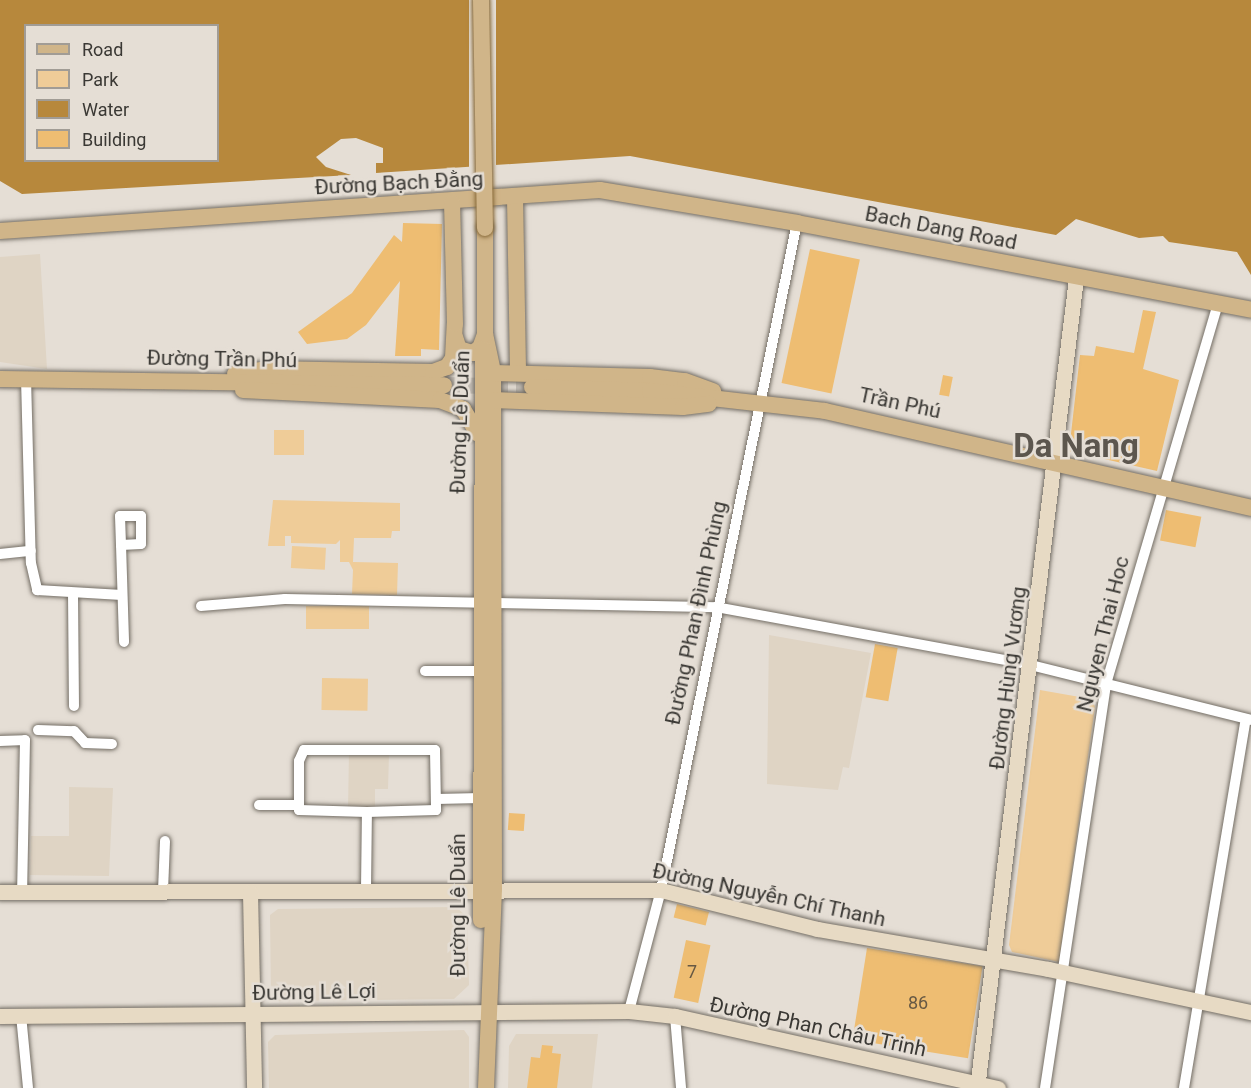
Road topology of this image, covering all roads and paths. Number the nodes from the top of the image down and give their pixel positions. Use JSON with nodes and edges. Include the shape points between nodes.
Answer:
{"nodes":[{"id":1,"x":482,"y":0,"type":"edge"},
{"id":2,"x":515,"y":198,"type":"junction"},
{"id":3,"x":452,"y":203,"type":"junction"},
{"id":4,"x":797,"y":223,"type":"junction"},
{"id":5,"x":0,"y":231,"type":"edge"},
{"id":6,"x":1076,"y":278,"type":"junction"},
{"id":7,"x":1218,"y":304,"type":"junction"},
{"id":8,"x":1251,"y":310,"type":"edge"},
{"id":9,"x":455,"y":324,"type":"junction"},
{"id":10,"x":485,"y":334,"type":"junction"},
{"id":11,"x":493,"y":373,"type":"junction"},
{"id":12,"x":518,"y":373,"type":"junction"},
{"id":13,"x":26,"y":378,"type":"junction"},
{"id":14,"x":0,"y":379,"type":"edge"},
{"id":15,"x":190,"y":381,"type":"junction"},
{"id":16,"x":444,"y":385,"type":"tunnel mouth"},
{"id":17,"x":528,"y":394,"type":"junction"},
{"id":18,"x":737,"y":399,"type":"junction"},
{"id":19,"x":492,"y":400,"type":"junction"},
{"id":20,"x":761,"y":402,"type":"junction"},
{"id":21,"x":486,"y":438,"type":"junction"},
{"id":22,"x":1054,"y":461,"type":"junction"},
{"id":23,"x":1162,"y":488,"type":"junction"},
{"id":24,"x":1251,"y":508,"type":"edge"},
{"id":25,"x":121,"y":545,"type":"dead end"},
{"id":26,"x":31,"y":551,"type":"junction"},
{"id":27,"x":0,"y":554,"type":"edge"},
{"id":28,"x":73,"y":593,"type":"junction"},
{"id":29,"x":122,"y":595,"type":"junction"},
{"id":30,"x":201,"y":606,"type":"dead end"},
{"id":31,"x":486,"y":606,"type":"junction"},
{"id":32,"x":716,"y":608,"type":"junction"},
{"id":33,"x":124,"y":642,"type":"dead end"},
{"id":34,"x":1031,"y":665,"type":"junction"},
{"id":35,"x":425,"y":671,"type":"dead end"},
{"id":36,"x":480,"y":671,"type":"junction"},
{"id":37,"x":1106,"y":684,"type":"junction"},
{"id":38,"x":74,"y":706,"type":"dead end"},
{"id":39,"x":1249,"y":720,"type":"edge"},
{"id":40,"x":38,"y":730,"type":"dead end"},
{"id":41,"x":0,"y":741,"type":"edge"},
{"id":42,"x":112,"y":744,"type":"dead end"},
{"id":43,"x":481,"y":798,"type":"junction"},
{"id":44,"x":436,"y":799,"type":"junction"},
{"id":45,"x":260,"y":804,"type":"dead end"},
{"id":46,"x":299,"y":808,"type":"junction"},
{"id":47,"x":367,"y":812,"type":"junction"},
{"id":48,"x":165,"y":841,"type":"dead end"},
{"id":49,"x":366,"y":889,"type":"junction"},
{"id":50,"x":488,"y":889,"type":"junction"},
{"id":51,"x":661,"y":890,"type":"junction"},
{"id":52,"x":164,"y":891,"type":"junction"},
{"id":53,"x":0,"y":892,"type":"edge"},
{"id":54,"x":22,"y":892,"type":"junction"},
{"id":55,"x":250,"y":892,"type":"junction"},
{"id":56,"x":993,"y":959,"type":"junction"},
{"id":57,"x":1065,"y":972,"type":"junction"},
{"id":58,"x":1199,"y":1002,"type":"junction"},
{"id":59,"x":486,"y":1011,"type":"junction"},
{"id":60,"x":629,"y":1011,"type":"junction"},
{"id":61,"x":1251,"y":1012,"type":"edge"},
{"id":62,"x":252,"y":1014,"type":"junction"},
{"id":63,"x":0,"y":1016,"type":"edge"},
{"id":64,"x":21,"y":1016,"type":"junction"},
{"id":65,"x":675,"y":1016,"type":"junction"},
{"id":66,"x":977,"y":1085,"type":"edge"},
{"id":67,"x":28,"y":1088,"type":"edge"},
{"id":68,"x":254,"y":1088,"type":"edge"},
{"id":69,"x":486,"y":1088,"type":"edge"},
{"id":70,"x":681,"y":1088,"type":"edge"},
{"id":71,"x":999,"y":1088,"type":"edge"},
{"id":72,"x":1045,"y":1088,"type":"edge"},
{"id":73,"x":1184,"y":1088,"type":"edge"}],
"edges":[{"from":1,"to":10,"type":"main road","bridge":true},
{"from":2,"to":3,"type":"main road","name":"Đường Bạch Đằng"},
{"from":2,"to":4,"type":"main road","name":"Đường Bạch Đằng","via":[[616,191]]},
{"from":2,"to":12,"type":"main road"},
{"from":3,"to":5,"type":"main road","name":"Đường Bạch Đằng"},
{"from":3,"to":9,"type":"main road"},
{"from":4,"to":6,"type":"main road","name":"Bach Dang Road"},
{"from":4,"to":20,"type":"street","name":"Đường Phan Đình Phùng"},
{"from":6,"to":7,"type":"main road"},
{"from":6,"to":22,"type":"street","name":"Đường Hùng Vương"},
{"from":7,"to":8,"type":"main road"},
{"from":7,"to":23,"type":"street","name":"Nguyen Thai Hoc"},
{"from":9,"to":10,"type":"main road","via":[[455,342],[462,352],[477,351]]},
{"from":9,"to":15,"type":"main road","via":[[453,358],[441,370],[266,369]]},
{"from":10,"to":11,"type":"main road","name":"Đường Lê Duẩn"},
{"from":10,"to":21,"type":"main road","name":"Đường Lê Duẩn"},
{"from":11,"to":12,"type":"main road"},
{"from":11,"to":19,"type":"main road","name":"Đường Lê Duẩn"},
{"from":12,"to":18,"type":"main road","via":[[685,381]]},
{"from":13,"to":14,"type":"main road","name":"Đường Trần Phú"},
{"from":13,"to":15,"type":"main road","name":"Đường Trần Phú"},
{"from":13,"to":26,"type":"street"},
{"from":15,"to":16,"type":"main road","name":"Đường Trần Phú"},
{"from":15,"to":21,"type":"main road","via":[[270,395],[447,401],[467,412]]},
{"from":17,"to":18,"type":"main road","name":"Trần Phú"},
{"from":17,"to":19,"type":"main road","name":"Trần Phú"},
{"from":17,"to":21,"type":"main road"},
{"from":18,"to":20,"type":"main road","name":"Trần Phú"},
{"from":19,"to":21,"type":"main road","name":"Đường Lê Duẩn"},
{"from":20,"to":22,"type":"main road","name":"Trần Phú","via":[[835,413]]},
{"from":20,"to":32,"type":"street","name":"Đường Phan Đình Phùng"},
{"from":21,"to":31,"type":"main road","name":"Đường Lê Duẩn"},
{"from":22,"to":23,"type":"main road","name":"Trần Phú"},
{"from":22,"to":34,"type":"street","name":"Đường Hùng Vương"},
{"from":23,"to":24,"type":"main road","name":"Trần Phú"},
{"from":23,"to":37,"type":"street","name":"Nguyen Thai Hoc"},
{"from":25,"to":29,"type":"street"},
{"from":26,"to":27,"type":"street"},
{"from":26,"to":28,"type":"street","via":[[37,590]]},
{"from":28,"to":29,"type":"street"},
{"from":28,"to":38,"type":"street"},
{"from":29,"to":33,"type":"street"},
{"from":30,"to":31,"type":"street","via":[[285,599]]},
{"from":31,"to":32,"type":"street"},
{"from":31,"to":36,"type":"main road","name":"Đường Lê Duẩn"},
{"from":31,"to":50,"type":"main road","name":"Đường Lê Duẩn"},
{"from":32,"to":34,"type":"street"},
{"from":32,"to":51,"type":"street","name":"Đường Phan Đình Phùng"},
{"from":34,"to":37,"type":"street"},
{"from":34,"to":56,"type":"street","name":"Đường Hùng Vương"},
{"from":35,"to":36,"type":"street"},
{"from":36,"to":43,"type":"main road","name":"Đường Lê Duẩn"},
{"from":37,"to":39,"type":"street"},
{"from":37,"to":57,"type":"street","name":"Nguyen Thai Hoc"},
{"from":39,"to":58,"type":"street"},
{"from":40,"to":42,"type":"street","via":[[74,731],[85,742]]},
{"from":41,"to":54,"type":"street","via":[[25,740]]},
{"from":43,"to":44,"type":"street"},
{"from":43,"to":50,"type":"main road","name":"Đường Lê Duẩn"},
{"from":44,"to":46,"type":"street","via":[[435,750],[304,750]]},
{"from":44,"to":47,"type":"street","via":[[436,810]]},
{"from":45,"to":46,"type":"street"},
{"from":46,"to":47,"type":"street"},
{"from":47,"to":49,"type":"street"},
{"from":48,"to":52,"type":"street"},
{"from":49,"to":50,"type":"street","name":"Đường Nguyễn Chí Thanh"},
{"from":49,"to":55,"type":"street","name":"Đường Nguyễn Chí Thanh"},
{"from":50,"to":51,"type":"street","name":"Đường Nguyễn Chí Thanh"},
{"from":50,"to":59,"type":"main road","name":"Đường Lê Duẩn"},
{"from":51,"to":56,"type":"street","name":"Đường Nguyễn Chí Thanh","via":[[818,929]]},
{"from":51,"to":60,"type":"street","name":"Đường Phan Đình Phùng"},
{"from":52,"to":54,"type":"street","name":"Đường Nguyễn Chí Thanh"},
{"from":52,"to":55,"type":"street","name":"Đường Nguyễn Chí Thanh"},
{"from":53,"to":54,"type":"street","name":"Đường Nguyễn Chí Thanh"},
{"from":55,"to":62,"type":"street"},
{"from":56,"to":57,"type":"street","name":"Đường Nguyễn Chí Thanh"},
{"from":56,"to":66,"type":"street","name":"Đường Hùng Vương"},
{"from":57,"to":58,"type":"street","name":"Đường Nguyễn Chí Thanh"},
{"from":57,"to":72,"type":"street","name":"Nguyen Thai Hoc"},
{"from":58,"to":61,"type":"street","name":"Đường Nguyễn Chí Thanh"},
{"from":58,"to":73,"type":"street"},
{"from":59,"to":60,"type":"street","name":"Đường Lê Lợi"},
{"from":59,"to":62,"type":"street","name":"Đường Lê Lợi","via":[[312,1009]]},
{"from":59,"to":69,"type":"main road","name":"Đường Lê Duẩn"},
{"from":60,"to":65,"type":"street","name":"Đường Phan Châu Trinh"},
{"from":62,"to":64,"type":"street","name":"Đường Lê Lợi"},
{"from":62,"to":68,"type":"street"},
{"from":63,"to":64,"type":"street","name":"Đường Lê Lợi"},
{"from":64,"to":67,"type":"street"},
{"from":65,"to":66,"type":"street","name":"Đường Phan Châu Trinh"},
{"from":65,"to":70,"type":"street"},
{"from":66,"to":71,"type":"street","name":"Đường Phan Châu Trinh"}]}
